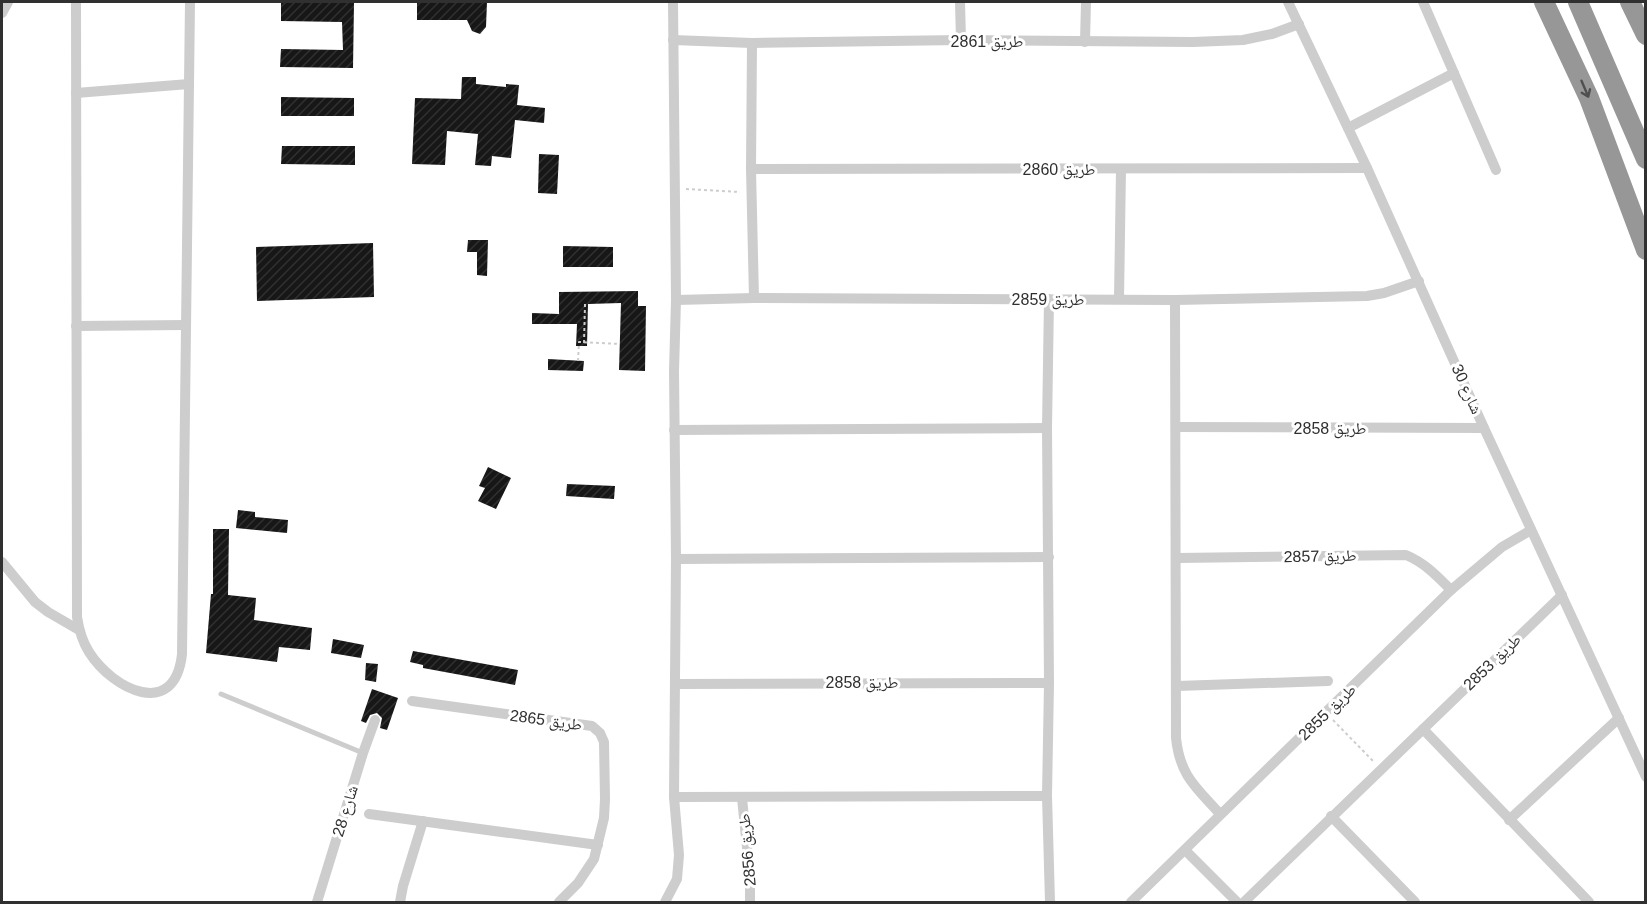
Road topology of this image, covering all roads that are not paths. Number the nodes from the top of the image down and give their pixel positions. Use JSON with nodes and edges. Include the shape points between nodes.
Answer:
{"nodes":[{"id":1,"x":8,"y":2,"type":"edge"},
{"id":2,"x":76,"y":2,"type":"edge"},
{"id":3,"x":190,"y":2,"type":"edge"},
{"id":4,"x":673,"y":2,"type":"edge"},
{"id":5,"x":960,"y":2,"type":"edge"},
{"id":6,"x":1086,"y":2,"type":"edge"},
{"id":7,"x":1288,"y":2,"type":"edge"},
{"id":8,"x":1423,"y":2,"type":"edge"},
{"id":9,"x":1544,"y":2,"type":"edge"},
{"id":10,"x":1578,"y":2,"type":"edge"},
{"id":11,"x":1630,"y":2,"type":"edge"},
{"id":12,"x":2,"y":13,"type":"edge"},
{"id":13,"x":1299,"y":24,"type":"junction"},
{"id":14,"x":1646,"y":35,"type":"edge"},
{"id":15,"x":673,"y":40,"type":"junction"},
{"id":16,"x":961,"y":40,"type":"junction"},
{"id":17,"x":1085,"y":42,"type":"junction"},
{"id":18,"x":752,"y":43,"type":"junction"},
{"id":19,"x":1454,"y":73,"type":"junction"},
{"id":20,"x":189,"y":84,"type":"junction"},
{"id":21,"x":76,"y":93,"type":"junction"},
{"id":22,"x":1348,"y":128,"type":"junction"},
{"id":23,"x":1646,"y":159,"type":"edge"},
{"id":24,"x":1367,"y":168,"type":"junction"},
{"id":25,"x":751,"y":169,"type":"junction"},
{"id":26,"x":1121,"y":169,"type":"junction"},
{"id":27,"x":1496,"y":170,"type":"dead end"},
{"id":28,"x":1646,"y":250,"type":"edge"},
{"id":29,"x":1419,"y":281,"type":"junction"},
{"id":30,"x":754,"y":298,"type":"junction"},
{"id":31,"x":1049,"y":299,"type":"junction"},
{"id":32,"x":1119,"y":299,"type":"junction"},
{"id":33,"x":676,"y":300,"type":"junction"},
{"id":34,"x":1175,"y":300,"type":"junction"},
{"id":35,"x":186,"y":325,"type":"junction"},
{"id":36,"x":76,"y":326,"type":"junction"},
{"id":37,"x":1047,"y":428,"type":"junction"},
{"id":38,"x":1176,"y":428,"type":"junction"},
{"id":39,"x":1484,"y":428,"type":"junction"},
{"id":40,"x":674,"y":430,"type":"junction"},
{"id":41,"x":1531,"y":530,"type":"junction"},
{"id":42,"x":1049,"y":557,"type":"junction"},
{"id":43,"x":1177,"y":558,"type":"junction"},
{"id":44,"x":676,"y":559,"type":"junction"},
{"id":45,"x":2,"y":562,"type":"edge"},
{"id":46,"x":1451,"y":591,"type":"junction"},
{"id":47,"x":1562,"y":595,"type":"junction"},
{"id":48,"x":79,"y":630,"type":"junction"},
{"id":49,"x":1328,"y":681,"type":"dead end"},
{"id":50,"x":1049,"y":683,"type":"junction"},
{"id":51,"x":675,"y":684,"type":"junction"},
{"id":52,"x":1177,"y":686,"type":"junction"},
{"id":53,"x":221,"y":694,"type":"dead end"},
{"id":54,"x":412,"y":701,"type":"dead end"},
{"id":55,"x":1619,"y":718,"type":"junction"},
{"id":56,"x":375,"y":720,"type":"dead end"},
{"id":57,"x":1423,"y":729,"type":"junction"},
{"id":58,"x":363,"y":753,"type":"junction"},
{"id":59,"x":1646,"y":777,"type":"edge"},
{"id":60,"x":1047,"y":796,"type":"junction"},
{"id":61,"x":674,"y":797,"type":"junction"},
{"id":62,"x":742,"y":798,"type":"junction"},
{"id":63,"x":369,"y":814,"type":"dead end"},
{"id":64,"x":1220,"y":814,"type":"junction"},
{"id":65,"x":1331,"y":816,"type":"junction"},
{"id":66,"x":1509,"y":820,"type":"junction"},
{"id":67,"x":423,"y":821,"type":"junction"},
{"id":68,"x":598,"y":845,"type":"junction"},
{"id":69,"x":1185,"y":850,"type":"junction"},
{"id":70,"x":317,"y":903,"type":"edge"},
{"id":71,"x":400,"y":903,"type":"edge"},
{"id":72,"x":559,"y":903,"type":"edge"},
{"id":73,"x":665,"y":903,"type":"edge"},
{"id":74,"x":750,"y":903,"type":"edge"},
{"id":75,"x":1050,"y":903,"type":"edge"},
{"id":76,"x":1131,"y":903,"type":"edge"},
{"id":77,"x":1237,"y":903,"type":"edge"},
{"id":78,"x":1244,"y":903,"type":"edge"},
{"id":79,"x":1415,"y":903,"type":"edge"},
{"id":80,"x":1589,"y":903,"type":"edge"}],
"edges":[{"from":1,"to":12,"type":"street"},
{"from":2,"to":21,"type":"street"},
{"from":3,"to":20,"type":"street"},
{"from":4,"to":15,"type":"street"},
{"from":5,"to":16,"type":"street"},
{"from":6,"to":17,"type":"street"},
{"from":7,"to":13,"type":"street","name":"شارع 30"},
{"from":8,"to":19,"type":"street"},
{"from":9,"to":28,"type":"highway","one_way":true,"via":[[1589,98]]},
{"from":10,"to":23,"type":"highway"},
{"from":11,"to":14,"type":"highway"},
{"from":13,"to":17,"type":"street","name":"طريق 2861","via":[[1243,40]]},
{"from":13,"to":22,"type":"street","name":"شارع 30"},
{"from":15,"to":18,"type":"street","name":"طريق 2861"},
{"from":15,"to":33,"type":"street"},
{"from":16,"to":17,"type":"street","name":"طريق 2861"},
{"from":16,"to":18,"type":"street","name":"طريق 2861"},
{"from":18,"to":25,"type":"street"},
{"from":19,"to":22,"type":"street"},
{"from":19,"to":27,"type":"street"},
{"from":20,"to":21,"type":"street"},
{"from":20,"to":35,"type":"street"},
{"from":21,"to":36,"type":"street"},
{"from":22,"to":24,"type":"street","name":"شارع 30"},
{"from":24,"to":26,"type":"street","name":"طريق 2860"},
{"from":24,"to":29,"type":"street","name":"شارع 30"},
{"from":25,"to":26,"type":"street","name":"طريق 2860"},
{"from":25,"to":30,"type":"street"},
{"from":26,"to":32,"type":"street"},
{"from":29,"to":34,"type":"street","name":"طريق 2859","via":[[1367,296]]},
{"from":29,"to":39,"type":"street","name":"شارع 30"},
{"from":30,"to":31,"type":"street","name":"طريق 2859"},
{"from":30,"to":33,"type":"street","name":"طريق 2859"},
{"from":31,"to":32,"type":"street","name":"طريق 2859"},
{"from":31,"to":37,"type":"street"},
{"from":32,"to":34,"type":"street","name":"طريق 2859"},
{"from":33,"to":40,"type":"street"},
{"from":34,"to":38,"type":"street"},
{"from":35,"to":36,"type":"street"},
{"from":35,"to":48,"type":"street","via":[[181,669],[161,690],[133,692],[98,664]]},
{"from":36,"to":48,"type":"street"},
{"from":37,"to":40,"type":"street"},
{"from":37,"to":42,"type":"street"},
{"from":38,"to":39,"type":"street","name":"طريق 2858"},
{"from":38,"to":43,"type":"street"},
{"from":39,"to":41,"type":"street","name":"شارع 30"},
{"from":40,"to":44,"type":"street"},
{"from":41,"to":46,"type":"street","name":"طريق 2855","via":[[1502,547]]},
{"from":41,"to":47,"type":"street","name":"شارع 30"},
{"from":42,"to":44,"type":"street"},
{"from":42,"to":50,"type":"street"},
{"from":43,"to":46,"type":"street","name":"طريق 2857","via":[[1406,555],[1419,561]]},
{"from":43,"to":52,"type":"street"},
{"from":44,"to":51,"type":"street"},
{"from":45,"to":48,"type":"street","via":[[35,602]]},
{"from":46,"to":64,"type":"street","name":"طريق 2855"},
{"from":47,"to":55,"type":"street","name":"شارع 30"},
{"from":47,"to":57,"type":"street","name":"طريق 2853"},
{"from":49,"to":52,"type":"street"},
{"from":50,"to":51,"type":"street","name":"طريق 2858"},
{"from":50,"to":60,"type":"street"},
{"from":51,"to":61,"type":"street"},
{"from":52,"to":64,"type":"street","via":[[1178,755],[1184,772]]},
{"from":53,"to":58,"type":"lane"},
{"from":54,"to":68,"type":"street","name":"طريق 2865","via":[[592,726],[604,742],[605,800]]},
{"from":55,"to":59,"type":"street","name":"شارع 30"},
{"from":55,"to":66,"type":"street"},
{"from":56,"to":58,"type":"street","name":"شارع 28"},
{"from":57,"to":65,"type":"street","name":"طريق 2853"},
{"from":57,"to":66,"type":"street"},
{"from":58,"to":70,"type":"street","name":"شارع 28"},
{"from":60,"to":62,"type":"street"},
{"from":60,"to":75,"type":"street"},
{"from":61,"to":62,"type":"street"},
{"from":61,"to":73,"type":"street","via":[[677,879]]},
{"from":62,"to":74,"type":"street","name":"طريق 2856"},
{"from":63,"to":67,"type":"street"},
{"from":64,"to":69,"type":"street","name":"طريق 2855"},
{"from":65,"to":78,"type":"street","name":"طريق 2853"},
{"from":65,"to":79,"type":"street"},
{"from":66,"to":80,"type":"street"},
{"from":67,"to":68,"type":"street"},
{"from":67,"to":71,"type":"street"},
{"from":68,"to":72,"type":"street","name":"طريق 2865","via":[[586,872]]},
{"from":69,"to":76,"type":"street","name":"طريق 2855"},
{"from":69,"to":77,"type":"street"}]}
